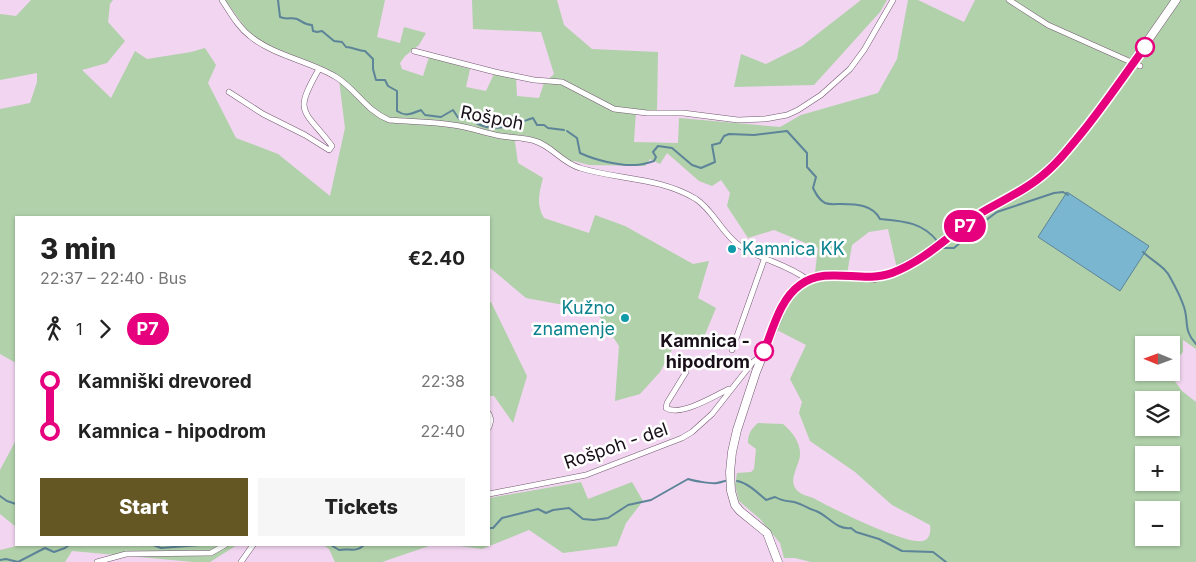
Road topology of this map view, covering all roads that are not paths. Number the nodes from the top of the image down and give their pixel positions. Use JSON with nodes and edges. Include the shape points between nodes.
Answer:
{"nodes":[{"id":1,"x":222,"y":0,"type":"edge"},
{"id":2,"x":893,"y":0,"type":"edge"},
{"id":3,"x":1009,"y":0,"type":"edge"},
{"id":4,"x":1176,"y":0,"type":"edge"},
{"id":5,"x":414,"y":51,"type":"dead end"},
{"id":6,"x":1136,"y":65,"type":"junction"},
{"id":7,"x":319,"y":69,"type":"junction"},
{"id":8,"x":229,"y":92,"type":"dead end"},
{"id":9,"x":765,"y":257,"type":"junction"},
{"id":10,"x":808,"y":280,"type":"junction"},
{"id":11,"x":732,"y":350,"type":"dead end"},
{"id":12,"x":762,"y":356,"type":"junction"},
{"id":13,"x":686,"y":372,"type":"dead end"},
{"id":14,"x":731,"y":388,"type":"junction"},
{"id":15,"x":490,"y":494,"type":"edge"},
{"id":16,"x":223,"y":546,"type":"edge"},
{"id":17,"x":252,"y":546,"type":"edge"},
{"id":18,"x":97,"y":562,"type":"edge"},
{"id":19,"x":241,"y":562,"type":"edge"},
{"id":20,"x":778,"y":562,"type":"edge"}],
"edges":[{"from":1,"to":7,"type":"street","name":"Rošpoh","via":[[249,36]]},
{"from":2,"to":5,"type":"street","via":[[850,69],[798,110],[765,120],[614,109],[562,82],[495,72]]},
{"from":3,"to":6,"type":"street","via":[[1048,25]]},
{"from":4,"to":6,"type":"street"},
{"from":6,"to":10,"type":"street","via":[[1038,180],[977,216],[942,245],[905,267],[875,278],[838,275]]},
{"from":7,"to":8,"type":"street","via":[[305,94],[303,105],[306,114],[332,146],[329,150]]},
{"from":7,"to":9,"type":"street","name":"Rošpoh","via":[[336,77],[369,109],[389,120],[453,125],[503,137],[524,138],[544,145],[579,168],[649,180],[681,192],[703,204],[740,246]]},
{"from":9,"to":10,"type":"street","name":"Rošpoh"},
{"from":9,"to":11,"type":"street"},
{"from":10,"to":12,"type":"street","via":[[793,290],[783,305]]},
{"from":12,"to":14,"type":"street","name":"Rošpoh - del"},
{"from":12,"to":20,"type":"street","via":[[737,430],[730,487],[735,505],[767,534]]},
{"from":13,"to":14,"type":"street","name":"Rošpoh - del","via":[[667,403],[669,410],[685,409]]},
{"from":14,"to":15,"type":"street","name":"Rošpoh - del","via":[[712,414],[692,432],[672,443],[586,475]]},
{"from":16,"to":18,"type":"street","via":[[211,553],[126,554]]},
{"from":17,"to":19,"type":"street"}]}
